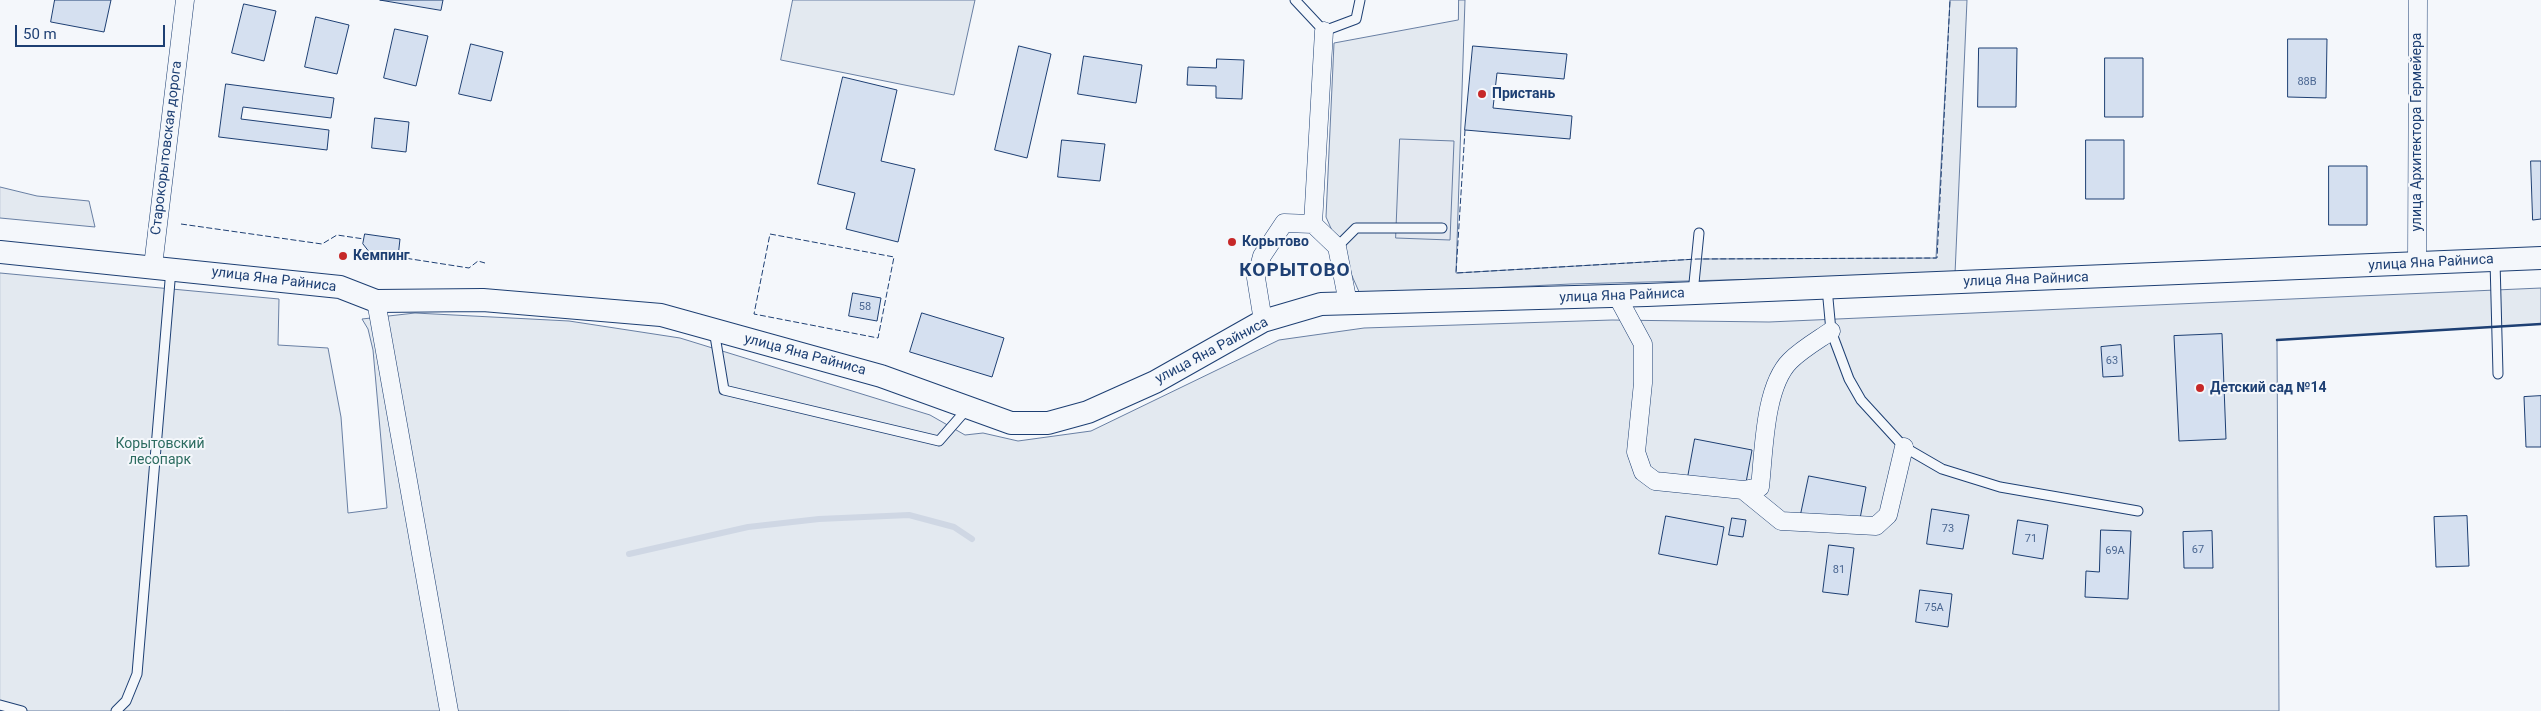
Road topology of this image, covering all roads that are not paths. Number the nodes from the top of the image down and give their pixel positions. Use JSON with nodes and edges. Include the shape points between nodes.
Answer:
{"nodes":[{"id":1,"x":185,"y":0,"type":"edge"},
{"id":2,"x":1295,"y":0,"type":"edge"},
{"id":3,"x":1360,"y":0,"type":"edge"},
{"id":4,"x":2418,"y":0,"type":"edge"},
{"id":5,"x":1324,"y":31,"type":"junction"},
{"id":6,"x":1314,"y":224,"type":"junction"},
{"id":7,"x":1442,"y":228,"type":"dead end"},
{"id":8,"x":1699,"y":233,"type":"dead end"},
{"id":9,"x":1337,"y":247,"type":"junction"},
{"id":10,"x":0,"y":252,"type":"edge"},
{"id":11,"x":2541,"y":258,"type":"edge"},
{"id":12,"x":2495,"y":260,"type":"junction"},
{"id":13,"x":2417,"y":264,"type":"junction"},
{"id":14,"x":162,"y":267,"type":"junction"},
{"id":15,"x":1827,"y":288,"type":"junction"},
{"id":16,"x":1694,"y":293,"type":"junction"},
{"id":17,"x":1617,"y":296,"type":"junction"},
{"id":18,"x":376,"y":301,"type":"junction"},
{"id":19,"x":1348,"y":303,"type":"junction"},
{"id":20,"x":1263,"y":321,"type":"junction"},
{"id":21,"x":714,"y":330,"type":"junction"},
{"id":22,"x":1831,"y":331,"type":"junction"},
{"id":23,"x":2498,"y":374,"type":"dead end"},
{"id":24,"x":968,"y":408,"type":"junction"},
{"id":25,"x":1904,"y":447,"type":"junction"},
{"id":26,"x":1743,"y":490,"type":"junction"},
{"id":27,"x":2138,"y":511,"type":"dead end"},
{"id":28,"x":0,"y":705,"type":"edge"},
{"id":29,"x":22,"y":711,"type":"edge"},
{"id":30,"x":116,"y":711,"type":"edge"},
{"id":31,"x":449,"y":711,"type":"edge"}],
"edges":[{"from":1,"to":14,"type":"street","name":"Старокорытовская дорога"},
{"from":2,"to":5,"type":"lane"},
{"from":3,"to":5,"type":"lane","via":[[1356,19]]},
{"from":4,"to":13,"type":"street","name":"улица Архитектора Гермейера"},
{"from":5,"to":6,"type":"street"},
{"from":6,"to":9,"type":"street"},
{"from":6,"to":20,"type":"street","via":[[1284,223],[1262,256],[1256,278]]},
{"from":7,"to":9,"type":"lane","via":[[1356,228]]},
{"from":8,"to":16,"type":"lane"},
{"from":9,"to":19,"type":"street"},
{"from":10,"to":14,"type":"street","name":"улица Яна Райниса"},
{"from":11,"to":12,"type":"street","name":"улица Яна Райниса"},
{"from":12,"to":13,"type":"street","name":"улица Яна Райниса"},
{"from":12,"to":23,"type":"lane"},
{"from":13,"to":15,"type":"street","name":"улица Яна Райниса"},
{"from":14,"to":18,"type":"street","name":"улица Яна Райниса","via":[[340,287]]},
{"from":14,"to":30,"type":"lane","via":[[137,674],[126,701]]},
{"from":15,"to":16,"type":"street","name":"улица Яна Райниса"},
{"from":15,"to":22,"type":"lane"},
{"from":16,"to":17,"type":"street","name":"улица Яна Райниса"},
{"from":17,"to":19,"type":"street","name":"улица Яна Райниса"},
{"from":17,"to":26,"type":"street","via":[[1643,344],[1643,383],[1636,452],[1643,472],[1655,481]]},
{"from":18,"to":21,"type":"street","name":"улица Яна Райниса","via":[[482,300],[661,315]]},
{"from":18,"to":31,"type":"street"},
{"from":19,"to":20,"type":"street","name":"улица Яна Райниса","via":[[1321,304]]},
{"from":20,"to":24,"type":"street","name":"улица Яна Райниса","via":[[1155,382],[1088,412],[1048,423],[1010,423]]},
{"from":21,"to":24,"type":"street","name":"улица Яна Райниса","via":[[881,376]]},
{"from":21,"to":24,"type":"lane","via":[[724,390],[939,441]]},
{"from":22,"to":25,"type":"lane","via":[[1849,379],[1862,400]]},
{"from":22,"to":26,"type":"street","via":[[1790,361],[1778,379],[1766,427],[1760,488]]},
{"from":25,"to":26,"type":"street","via":[[1888,515],[1876,526],[1781,521]]},
{"from":25,"to":27,"type":"lane","via":[[1942,469],[2000,487]]},
{"from":28,"to":29,"type":"lane"}]}
